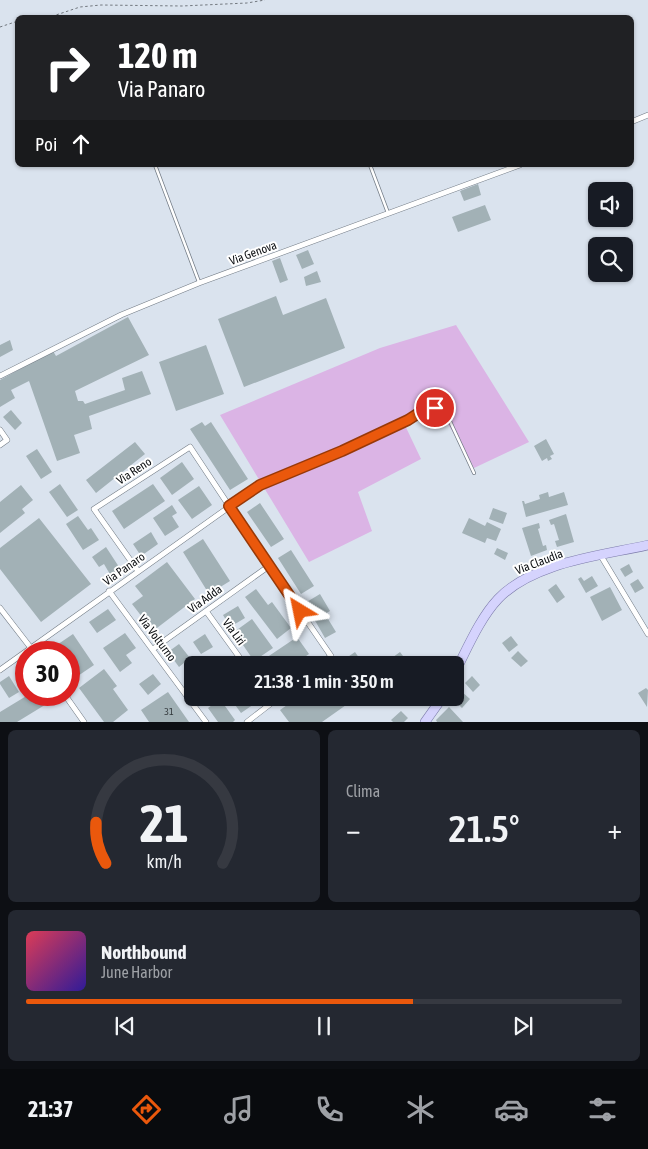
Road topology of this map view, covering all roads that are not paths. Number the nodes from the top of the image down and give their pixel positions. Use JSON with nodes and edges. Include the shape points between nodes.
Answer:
{"nodes":[{"id":1,"x":648,"y":116,"type":"edge"},
{"id":2,"x":634,"y":121,"type":"edge"},
{"id":3,"x":156,"y":167,"type":"edge"},
{"id":4,"x":371,"y":167,"type":"edge"},
{"id":5,"x":515,"y":167,"type":"edge"},
{"id":6,"x":388,"y":214,"type":"junction"},
{"id":7,"x":200,"y":283,"type":"junction"},
{"id":8,"x":0,"y":376,"type":"edge"},
{"id":9,"x":0,"y":430,"type":"edge"},
{"id":10,"x":0,"y":445,"type":"edge"},
{"id":11,"x":474,"y":473,"type":"dead end"},
{"id":12,"x":260,"y":485,"type":"joint"},
{"id":13,"x":229,"y":506,"type":"junction"},
{"id":14,"x":648,"y":545,"type":"edge"},
{"id":15,"x":602,"y":556,"type":"junction"},
{"id":16,"x":269,"y":566,"type":"junction"},
{"id":17,"x":138,"y":571,"type":"junction"},
{"id":18,"x":109,"y":591,"type":"junction"},
{"id":19,"x":0,"y":608,"type":"edge"},
{"id":20,"x":206,"y":611,"type":"junction"},
{"id":21,"x":648,"y":634,"type":"edge"},
{"id":22,"x":26,"y":641,"type":"edge"},
{"id":23,"x":45,"y":641,"type":"edge"},
{"id":24,"x":153,"y":649,"type":"junction"},
{"id":25,"x":238,"y":656,"type":"edge"},
{"id":26,"x":331,"y":656,"type":"edge"},
{"id":27,"x":463,"y":656,"type":"edge"},
{"id":28,"x":15,"y":661,"type":"edge"},
{"id":29,"x":0,"y":670,"type":"edge"},
{"id":30,"x":73,"y":706,"type":"edge"},
{"id":31,"x":264,"y":706,"type":"edge"},
{"id":32,"x":436,"y":706,"type":"edge"},
{"id":33,"x":84,"y":722,"type":"edge"},
{"id":34,"x":206,"y":722,"type":"edge"},
{"id":35,"x":247,"y":722,"type":"edge"},
{"id":36,"x":425,"y":722,"type":"edge"}],
"edges":[{"from":1,"to":2,"type":"street"},
{"from":3,"to":7,"type":"lane"},
{"from":4,"to":6,"type":"lane"},
{"from":5,"to":6,"type":"street","name":"Via Genova"},
{"from":6,"to":7,"type":"street","name":"Via Genova"},
{"from":7,"to":8,"type":"street","name":"Via Genova","via":[[121,315]]},
{"from":9,"to":10,"type":"street","via":[[7,440]]},
{"from":11,"to":12,"type":"lane","via":[[447,414],[435,408],[425,409],[342,451]]},
{"from":12,"to":13,"type":"street","name":"Via Panaro"},
{"from":13,"to":16,"type":"street"},
{"from":13,"to":17,"type":"street","name":"Via Panaro"},
{"from":13,"to":17,"type":"street","name":"Via Reno","via":[[190,447],[94,509]]},
{"from":14,"to":15,"type":"main road","name":"Via Claudia"},
{"from":15,"to":21,"type":"street"},
{"from":15,"to":27,"type":"main road","name":"Via Claudia","via":[[545,570],[520,580],[496,600]]},
{"from":16,"to":20,"type":"street","name":"Via Adda"},
{"from":16,"to":26,"type":"street"},
{"from":17,"to":18,"type":"street","name":"Via Panaro"},
{"from":18,"to":23,"type":"street","name":"Via Panaro"},
{"from":18,"to":24,"type":"street","name":"Via Volturno"},
{"from":19,"to":22,"type":"street"},
{"from":20,"to":24,"type":"street","name":"Via Adda"},
{"from":20,"to":25,"type":"street","name":"Via Liri"},
{"from":24,"to":34,"type":"street","name":"Via Volturno"},
{"from":28,"to":29,"type":"street","name":"Via Panaro"},
{"from":30,"to":33,"type":"street"},
{"from":31,"to":35,"type":"street"},
{"from":32,"to":36,"type":"main road"}]}
